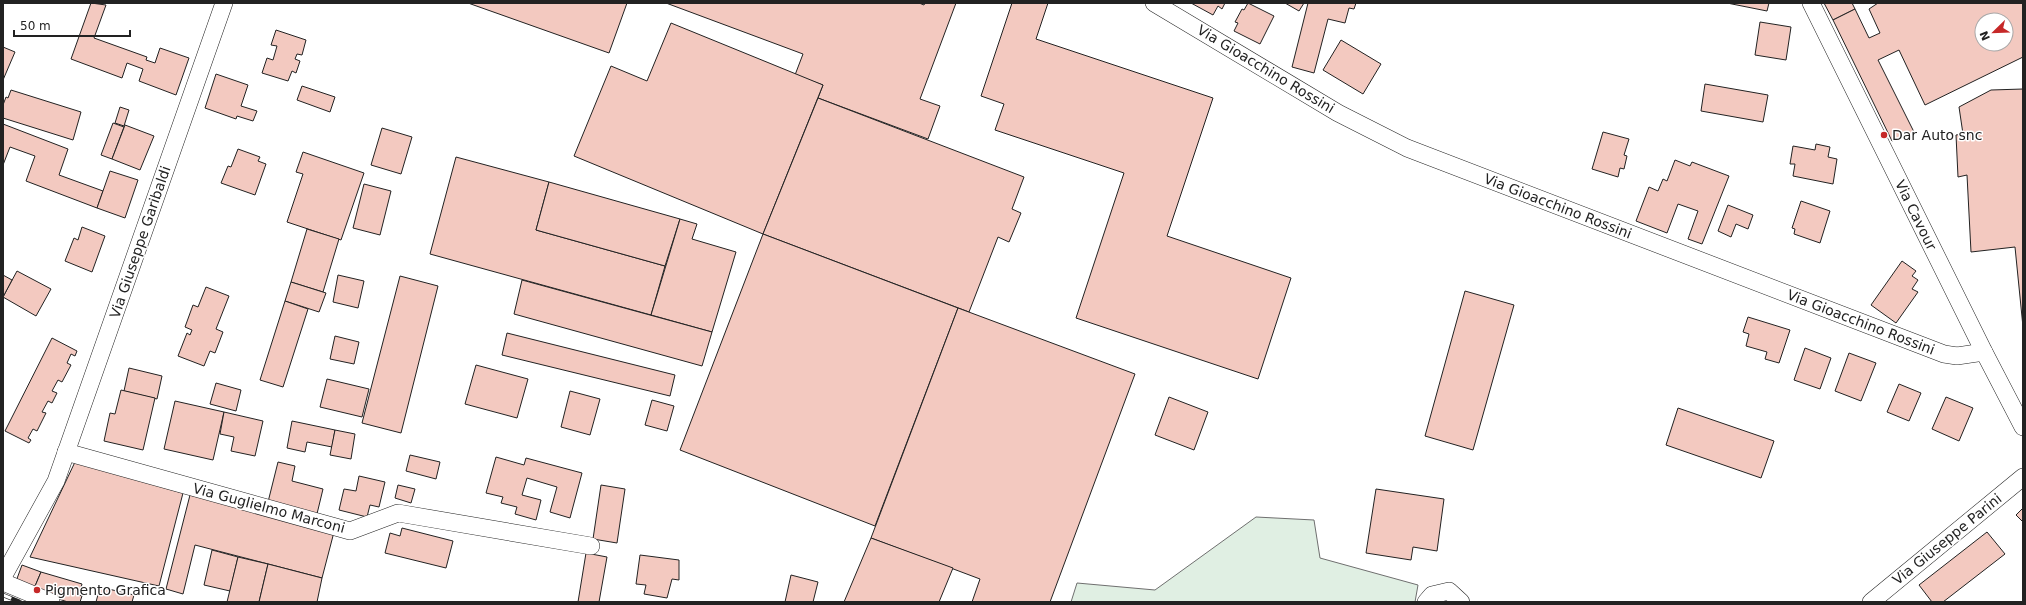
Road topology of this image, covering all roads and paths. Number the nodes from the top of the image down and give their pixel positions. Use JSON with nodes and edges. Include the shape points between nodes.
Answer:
{"nodes":[{"id":1,"x":224,"y":3,"type":"edge"},
{"id":2,"x":1154,"y":3,"type":"edge"},
{"id":3,"x":1811,"y":3,"type":"edge"},
{"id":4,"x":1984,"y":352,"type":"junction"},
{"id":5,"x":2023,"y":427,"type":"edge"},
{"id":6,"x":66,"y":452,"type":"junction"},
{"id":7,"x":2023,"y":477,"type":"edge"},
{"id":8,"x":591,"y":546,"type":"dead end"},
{"id":9,"x":3,"y":577,"type":"edge"},
{"id":10,"x":3,"y":582,"type":"edge"},
{"id":11,"x":52,"y":602,"type":"edge"},
{"id":12,"x":1426,"y":602,"type":"edge"},
{"id":13,"x":1461,"y":602,"type":"edge"},
{"id":14,"x":1871,"y":602,"type":"edge"}],
"edges":[{"from":1,"to":6,"type":"street","name":"Via Giuseppe Garibaldi"},
{"from":2,"to":4,"type":"street","name":"Via Gioacchino Rossini","via":[[1338,113],[1407,148],[1944,354],[1970,355]]},
{"from":3,"to":4,"type":"street","name":"Via Cavour"},
{"from":4,"to":5,"type":"street","name":"Via Cavour"},
{"from":6,"to":8,"type":"street","name":"Via Guglielmo Marconi","via":[[350,531],[398,513]]},
{"from":6,"to":9,"type":"street","name":"Via Giuseppe Garibaldi","via":[[56,481]]},
{"from":7,"to":14,"type":"street","name":"Via Giuseppe Parini"},
{"from":10,"to":11,"type":"street"},
{"from":12,"to":13,"type":"street","via":[[1432,595],[1449,591]]}]}
